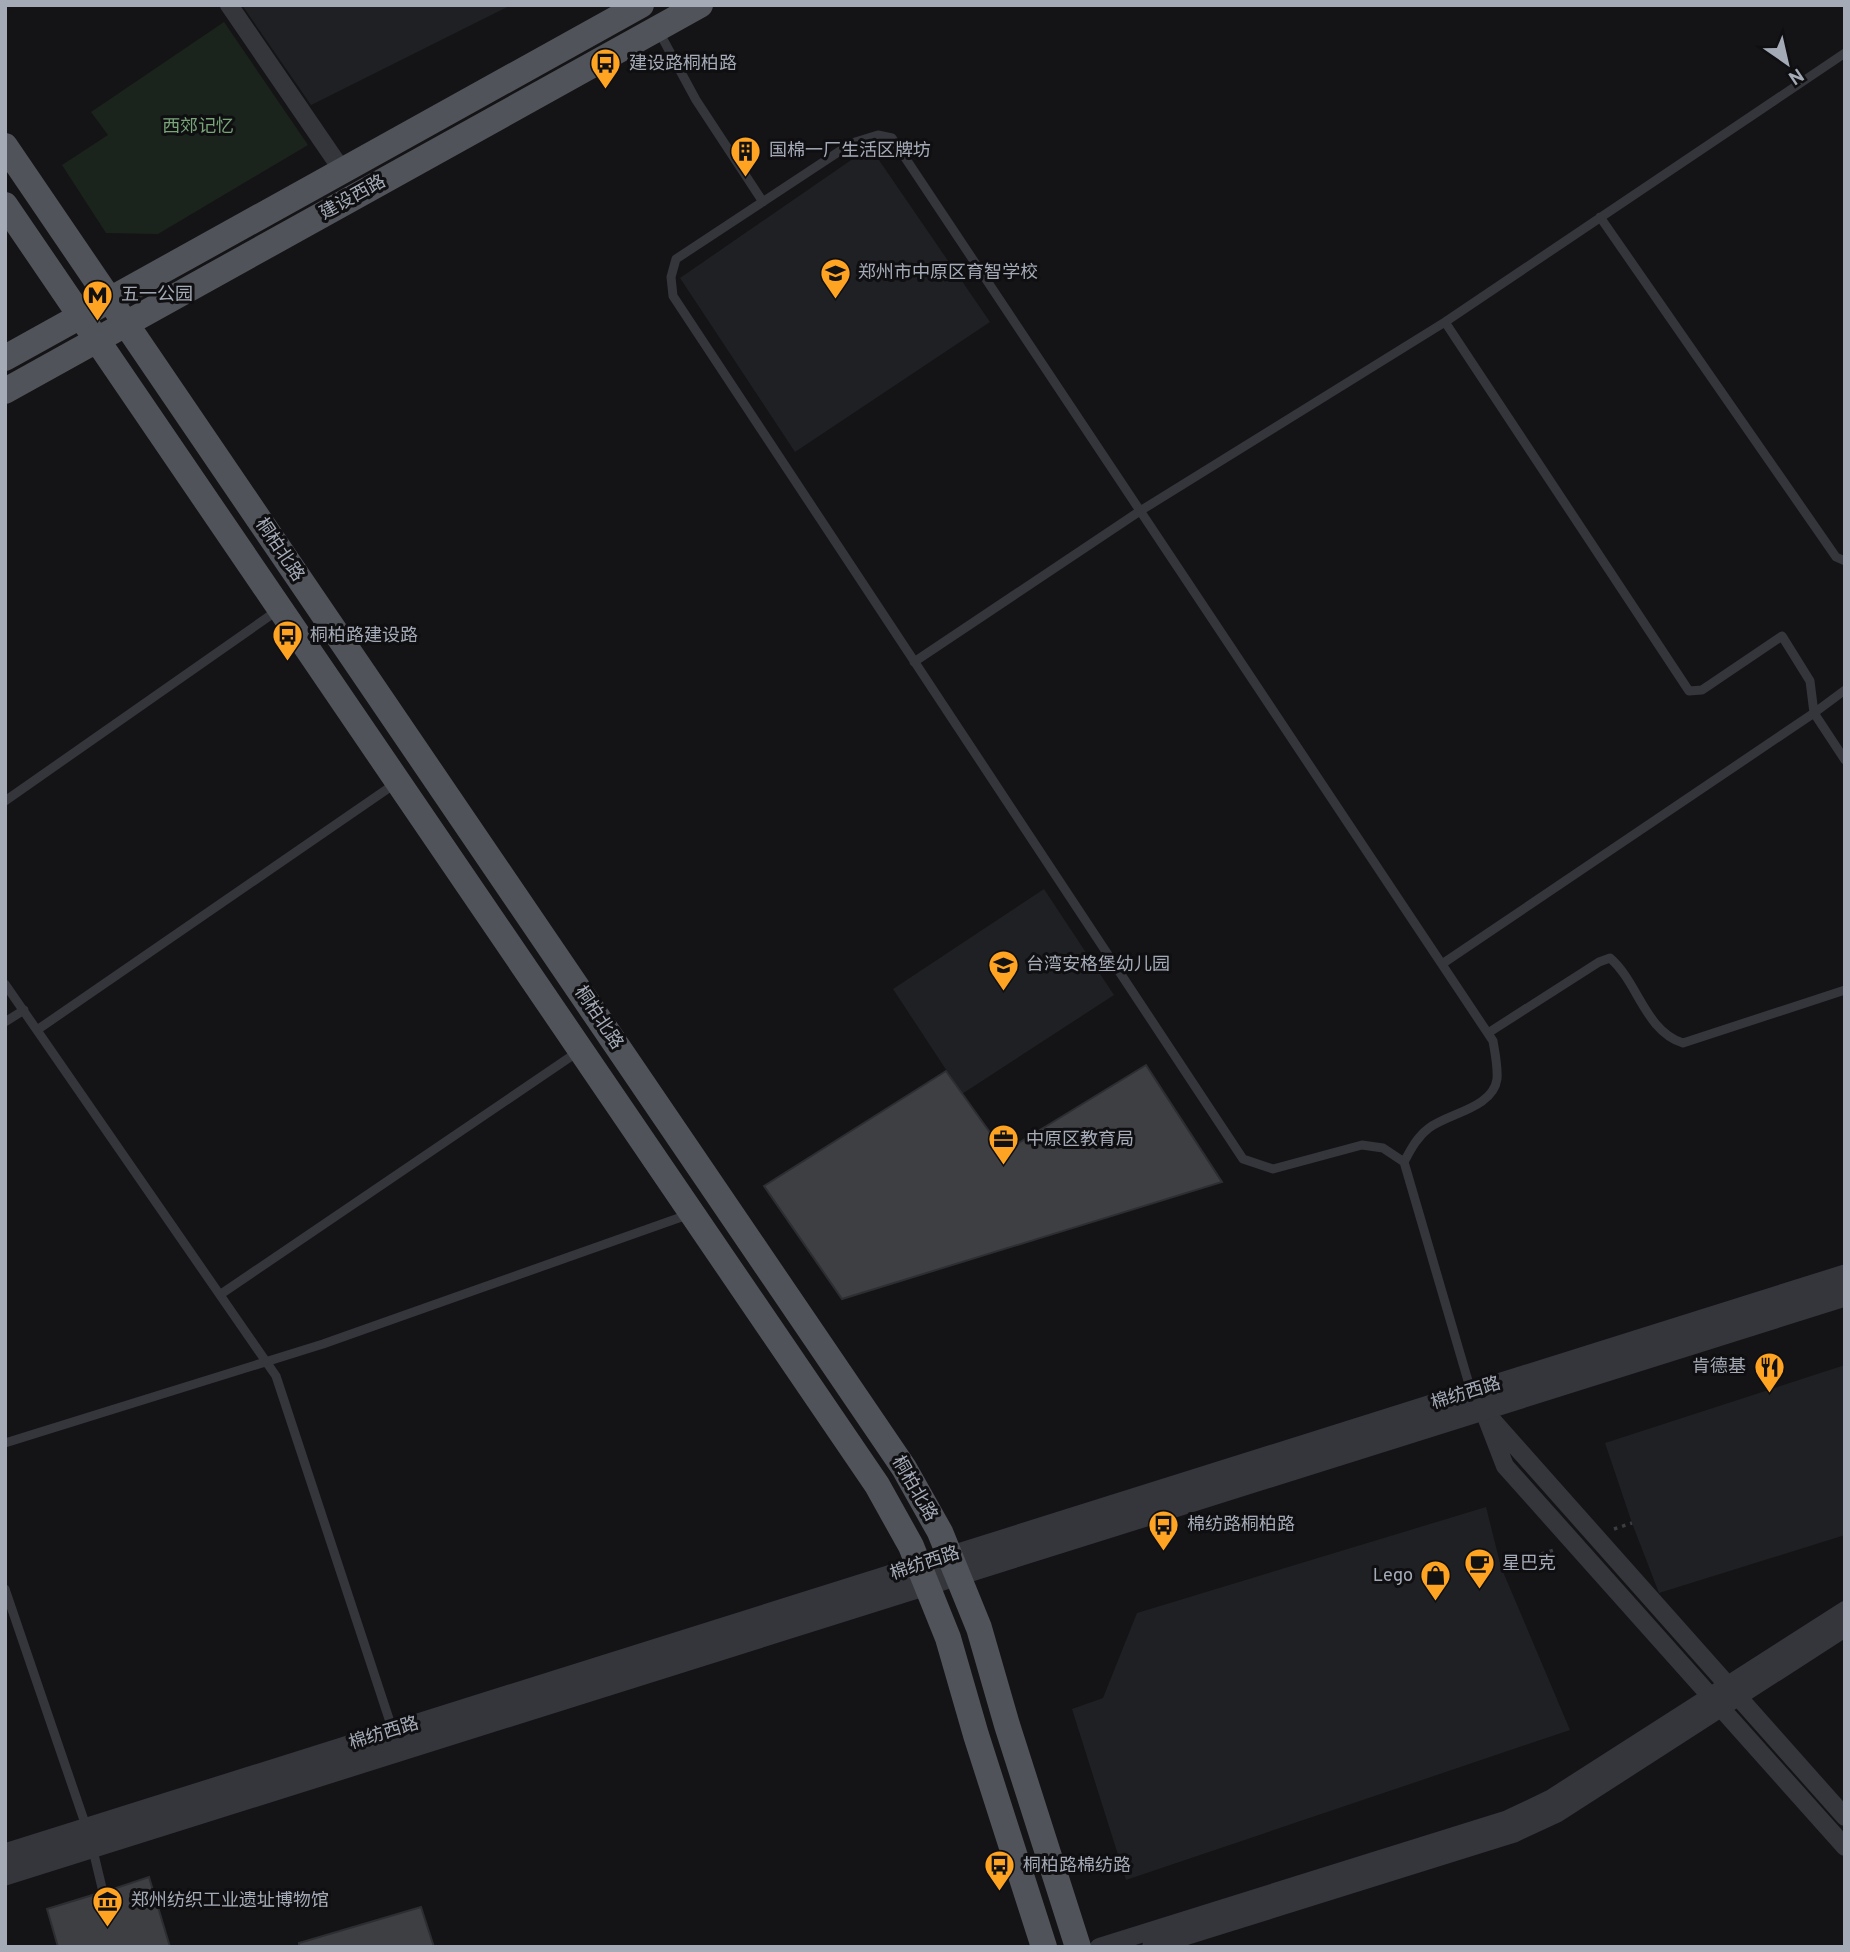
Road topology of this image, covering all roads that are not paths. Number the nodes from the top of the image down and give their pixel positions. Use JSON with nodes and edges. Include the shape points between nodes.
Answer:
{"nodes":[{"id":1,"x":229,"y":5,"type":"edge"},
{"id":2,"x":641,"y":5,"type":"edge"},
{"id":3,"x":700,"y":5,"type":"edge"},
{"id":4,"x":657,"y":29,"type":"junction"},
{"id":5,"x":1845,"y":53,"type":"edge"},
{"id":6,"x":5,"y":146,"type":"edge"},
{"id":7,"x":342,"y":170,"type":"junction"},
{"id":8,"x":763,"y":202,"type":"junction"},
{"id":9,"x":5,"y":205,"type":"edge"},
{"id":10,"x":1600,"y":217,"type":"junction"},
{"id":11,"x":109,"y":300,"type":"junction"},
{"id":12,"x":80,"y":317,"type":"junction"},
{"id":13,"x":1445,"y":323,"type":"junction"},
{"id":14,"x":125,"y":324,"type":"junction"},
{"id":15,"x":96,"y":340,"type":"junction"},
{"id":16,"x":5,"y":358,"type":"edge"},
{"id":17,"x":5,"y":391,"type":"edge"},
{"id":18,"x":1140,"y":511,"type":"junction"},
{"id":19,"x":1845,"y":561,"type":"edge"},
{"id":20,"x":279,"y":609,"type":"junction"},
{"id":21,"x":915,"y":662,"type":"junction"},
{"id":22,"x":1845,"y":690,"type":"edge"},
{"id":23,"x":1814,"y":713,"type":"junction"},
{"id":24,"x":1845,"y":760,"type":"edge"},
{"id":25,"x":398,"y":782,"type":"junction"},
{"id":26,"x":5,"y":801,"type":"edge"},
{"id":27,"x":1442,"y":964,"type":"junction"},
{"id":28,"x":5,"y":984,"type":"edge"},
{"id":29,"x":1845,"y":990,"type":"edge"},
{"id":30,"x":24,"y":1010,"type":"junction"},
{"id":31,"x":5,"y":1022,"type":"edge"},
{"id":32,"x":37,"y":1030,"type":"junction"},
{"id":33,"x":1488,"y":1033,"type":"junction"},
{"id":34,"x":580,"y":1050,"type":"junction"},
{"id":35,"x":1404,"y":1162,"type":"junction"},
{"id":36,"x":692,"y":1213,"type":"junction"},
{"id":37,"x":1845,"y":1275,"type":"edge"},
{"id":38,"x":220,"y":1294,"type":"junction"},
{"id":39,"x":1845,"y":1296,"type":"edge"},
{"id":40,"x":267,"y":1361,"type":"junction"},
{"id":41,"x":1477,"y":1401,"type":"junction"},
{"id":42,"x":5,"y":1443,"type":"edge"},
{"id":43,"x":953,"y":1565,"type":"junction"},
{"id":44,"x":923,"y":1575,"type":"junction"},
{"id":45,"x":5,"y":1589,"type":"edge"},
{"id":46,"x":1845,"y":1610,"type":"edge"},
{"id":47,"x":1845,"y":1628,"type":"edge"},
{"id":48,"x":1732,"y":1690,"type":"junction"},
{"id":49,"x":1716,"y":1701,"type":"junction"},
{"id":50,"x":393,"y":1731,"type":"junction"},
{"id":51,"x":1845,"y":1817,"type":"edge"},
{"id":52,"x":89,"y":1837,"type":"junction"},
{"id":53,"x":1845,"y":1847,"type":"edge"},
{"id":54,"x":5,"y":1854,"type":"edge"},
{"id":55,"x":5,"y":1875,"type":"edge"},
{"id":56,"x":103,"y":1892,"type":"dead end"},
{"id":57,"x":1038,"y":1945,"type":"edge"},
{"id":58,"x":1078,"y":1947,"type":"edge"},
{"id":59,"x":1099,"y":1947,"type":"edge"},
{"id":60,"x":1151,"y":1947,"type":"edge"}],
"edges":[{"from":1,"to":7,"type":"street"},
{"from":2,"to":7,"type":"main road","name":"建设西路"},
{"from":3,"to":4,"type":"main road","name":"建设西路"},
{"from":4,"to":8,"type":"lane","via":[[695,100]]},
{"from":4,"to":14,"type":"main road","name":"建设西路"},
{"from":5,"to":10,"type":"lane"},
{"from":6,"to":11,"type":"main road","name":"桐柏北路"},
{"from":7,"to":11,"type":"main road","name":"建设西路"},
{"from":8,"to":18,"type":"lane","via":[[852,143],[878,135],[892,138]]},
{"from":8,"to":21,"type":"lane","via":[[676,259],[671,277],[673,296]]},
{"from":9,"to":12,"type":"main road","name":"桐柏北路"},
{"from":10,"to":13,"type":"lane"},
{"from":10,"to":19,"type":"lane","via":[[1836,557]]},
{"from":11,"to":12,"type":"main road","name":"建设西路"},
{"from":11,"to":14,"type":"main road","name":"桐柏北路"},
{"from":12,"to":15,"type":"main road","name":"桐柏北路"},
{"from":12,"to":16,"type":"main road","name":"建设西路"},
{"from":13,"to":18,"type":"lane"},
{"from":13,"to":23,"type":"lane","via":[[1689,691],[1702,690],[1783,636],[1810,681]]},
{"from":14,"to":15,"type":"main road","name":"建设西路"},
{"from":14,"to":43,"type":"main road","name":"桐柏北路","via":[[904,1468]]},
{"from":15,"to":17,"type":"main road","name":"建设西路"},
{"from":15,"to":20,"type":"main road","name":"桐柏北路"},
{"from":18,"to":21,"type":"lane"},
{"from":18,"to":27,"type":"lane"},
{"from":20,"to":25,"type":"main road","name":"桐柏北路"},
{"from":20,"to":26,"type":"lane"},
{"from":21,"to":35,"type":"lane","via":[[1243,1159],[1273,1169],[1362,1145],[1383,1148]]},
{"from":22,"to":23,"type":"lane"},
{"from":23,"to":24,"type":"lane"},
{"from":23,"to":27,"type":"lane"},
{"from":25,"to":32,"type":"lane"},
{"from":25,"to":34,"type":"main road","name":"桐柏北路"},
{"from":27,"to":33,"type":"lane"},
{"from":28,"to":30,"type":"lane"},
{"from":29,"to":33,"type":"lane","via":[[1683,1043],[1659,1028],[1610,958]]},
{"from":30,"to":31,"type":"lane"},
{"from":30,"to":32,"type":"lane"},
{"from":32,"to":38,"type":"lane"},
{"from":33,"to":35,"type":"lane","via":[[1497,1079],[1492,1091],[1429,1128],[1417,1138]]},
{"from":34,"to":36,"type":"main road","name":"桐柏北路"},
{"from":34,"to":38,"type":"lane"},
{"from":35,"to":41,"type":"lane"},
{"from":36,"to":40,"type":"lane"},
{"from":36,"to":44,"type":"main road","name":"桐柏北路","via":[[877,1485]]},
{"from":37,"to":41,"type":"street","name":"棉纺西路"},
{"from":38,"to":40,"type":"lane"},
{"from":39,"to":41,"type":"street","name":"棉纺西路"},
{"from":40,"to":42,"type":"lane"},
{"from":40,"to":50,"type":"lane","via":[[276,1376]]},
{"from":41,"to":43,"type":"street","name":"棉纺西路"},
{"from":41,"to":48,"type":"street"},
{"from":41,"to":49,"type":"street","via":[[1505,1466]]},
{"from":43,"to":44,"type":"street","name":"棉纺西路"},
{"from":43,"to":58,"type":"main road","name":"桐柏北路","via":[[979,1628]]},
{"from":44,"to":50,"type":"street","name":"棉纺西路"},
{"from":44,"to":52,"type":"street","name":"棉纺西路"},
{"from":44,"to":57,"type":"main road","name":"桐柏北路","via":[[948,1638]]},
{"from":45,"to":52,"type":"lane"},
{"from":46,"to":48,"type":"street"},
{"from":47,"to":48,"type":"street"},
{"from":48,"to":49,"type":"street"},
{"from":48,"to":51,"type":"street"},
{"from":49,"to":53,"type":"street"},
{"from":49,"to":59,"type":"street","via":[[1550,1800],[1508,1819]]},
{"from":49,"to":60,"type":"street","via":[[1558,1813],[1525,1829]]},
{"from":50,"to":52,"type":"street","name":"棉纺西路"},
{"from":52,"to":54,"type":"street","name":"棉纺西路"},
{"from":52,"to":55,"type":"street","name":"棉纺西路"},
{"from":52,"to":56,"type":"lane"}]}
